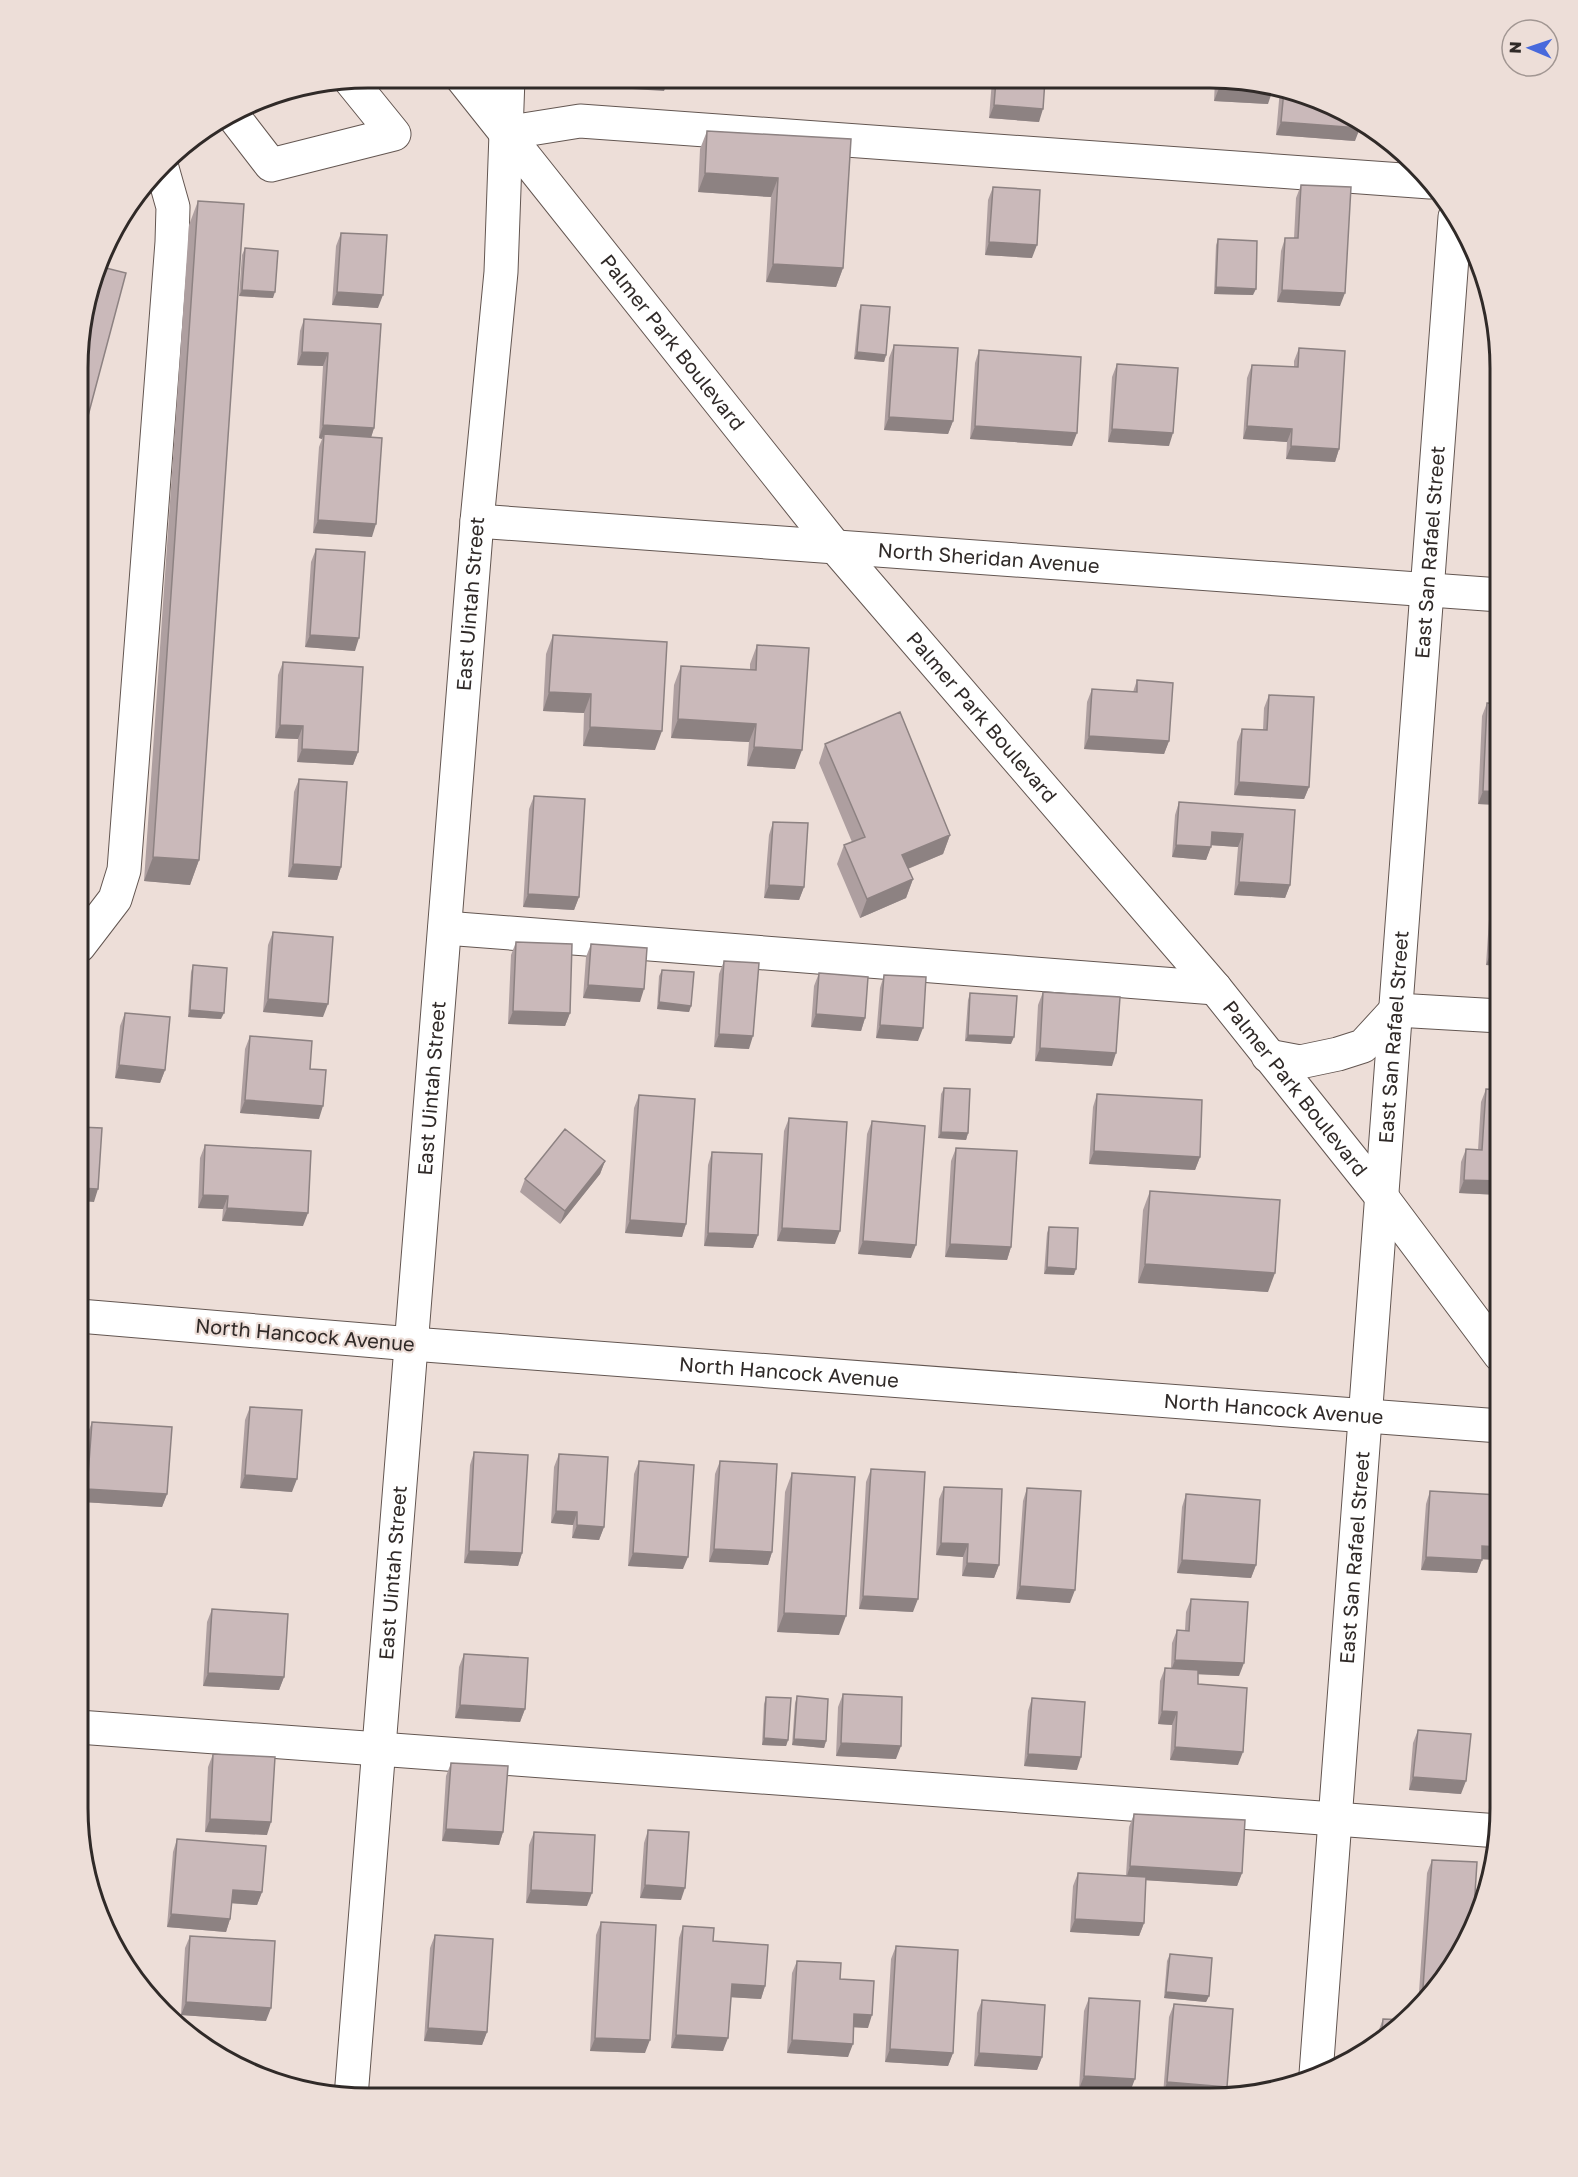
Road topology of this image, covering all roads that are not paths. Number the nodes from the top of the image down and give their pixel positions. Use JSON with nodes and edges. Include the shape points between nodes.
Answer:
{"nodes":[{"id":1,"x":366,"y":88,"type":"edge"},
{"id":2,"x":470,"y":88,"type":"edge"},
{"id":3,"x":507,"y":88,"type":"edge"},
{"id":4,"x":237,"y":121,"type":"edge"},
{"id":5,"x":505,"y":133,"type":"junction"},
{"id":6,"x":165,"y":177,"type":"edge"},
{"id":7,"x":1417,"y":181,"type":"edge"},
{"id":8,"x":1454,"y":232,"type":"edge"},
{"id":9,"x":477,"y":521,"type":"junction"},
{"id":10,"x":836,"y":548,"type":"junction"},
{"id":11,"x":1428,"y":590,"type":"junction"},
{"id":12,"x":1490,"y":594,"type":"edge"},
{"id":13,"x":445,"y":928,"type":"junction"},
{"id":14,"x":88,"y":935,"type":"edge"},
{"id":15,"x":1215,"y":988,"type":"junction"},
{"id":16,"x":1395,"y":1010,"type":"junction"},
{"id":17,"x":1490,"y":1015,"type":"edge"},
{"id":18,"x":1268,"y":1056,"type":"junction"},
{"id":19,"x":1381,"y":1196,"type":"junction"},
{"id":20,"x":88,"y":1317,"type":"edge"},
{"id":21,"x":1490,"y":1342,"type":"edge"},
{"id":22,"x":412,"y":1344,"type":"junction"},
{"id":23,"x":1366,"y":1418,"type":"junction"},
{"id":24,"x":1490,"y":1425,"type":"edge"},
{"id":25,"x":88,"y":1728,"type":"edge"},
{"id":26,"x":380,"y":1750,"type":"junction"},
{"id":27,"x":1335,"y":1819,"type":"junction"},
{"id":28,"x":1489,"y":1830,"type":"edge"},
{"id":29,"x":1317,"y":2067,"type":"edge"},
{"id":30,"x":352,"y":2088,"type":"edge"}],
"edges":[{"from":1,"to":4,"type":"main road","via":[[394,134],[271,165]]},
{"from":2,"to":5,"type":"main road","name":"Palmer Park Boulevard"},
{"from":3,"to":5,"type":"main road","name":"East Uintah Street"},
{"from":5,"to":7,"type":"main road","via":[[580,121]]},
{"from":5,"to":9,"type":"main road","name":"East Uintah Street","via":[[501,272]]},
{"from":5,"to":10,"type":"main road","name":"Palmer Park Boulevard"},
{"from":6,"to":14,"type":"main road","via":[[173,207],[172,242],[124,870],[115,899]]},
{"from":8,"to":11,"type":"main road","name":"East San Rafael Street"},
{"from":9,"to":10,"type":"main road","name":"North Sheridan Avenue"},
{"from":9,"to":13,"type":"main road","name":"East Uintah Street"},
{"from":10,"to":11,"type":"main road","name":"North Sheridan Avenue"},
{"from":10,"to":15,"type":"main road","name":"Palmer Park Boulevard"},
{"from":11,"to":12,"type":"main road","name":"North Sheridan Avenue"},
{"from":11,"to":16,"type":"main road","name":"East San Rafael Street"},
{"from":13,"to":15,"type":"main road"},
{"from":13,"to":22,"type":"main road","name":"East Uintah Street"},
{"from":15,"to":18,"type":"main road","name":"Palmer Park Boulevard"},
{"from":16,"to":17,"type":"main road"},
{"from":16,"to":18,"type":"main road","via":[[1363,1046],[1300,1062]]},
{"from":16,"to":19,"type":"main road","name":"East San Rafael Street"},
{"from":18,"to":19,"type":"main road","name":"Palmer Park Boulevard"},
{"from":19,"to":21,"type":"main road","name":"Palmer Park Boulevard"},
{"from":19,"to":23,"type":"main road","name":"East San Rafael Street"},
{"from":20,"to":22,"type":"main road","name":"North Hancock Avenue"},
{"from":22,"to":23,"type":"main road","name":"North Hancock Avenue"},
{"from":22,"to":26,"type":"main road","name":"East Uintah Street"},
{"from":23,"to":24,"type":"main road","name":"North Hancock Avenue"},
{"from":23,"to":27,"type":"main road","name":"East San Rafael Street"},
{"from":25,"to":26,"type":"main road"},
{"from":26,"to":27,"type":"main road"},
{"from":26,"to":30,"type":"main road","name":"East Uintah Street"},
{"from":27,"to":28,"type":"main road"},
{"from":27,"to":29,"type":"main road","name":"East San Rafael Street"}]}
